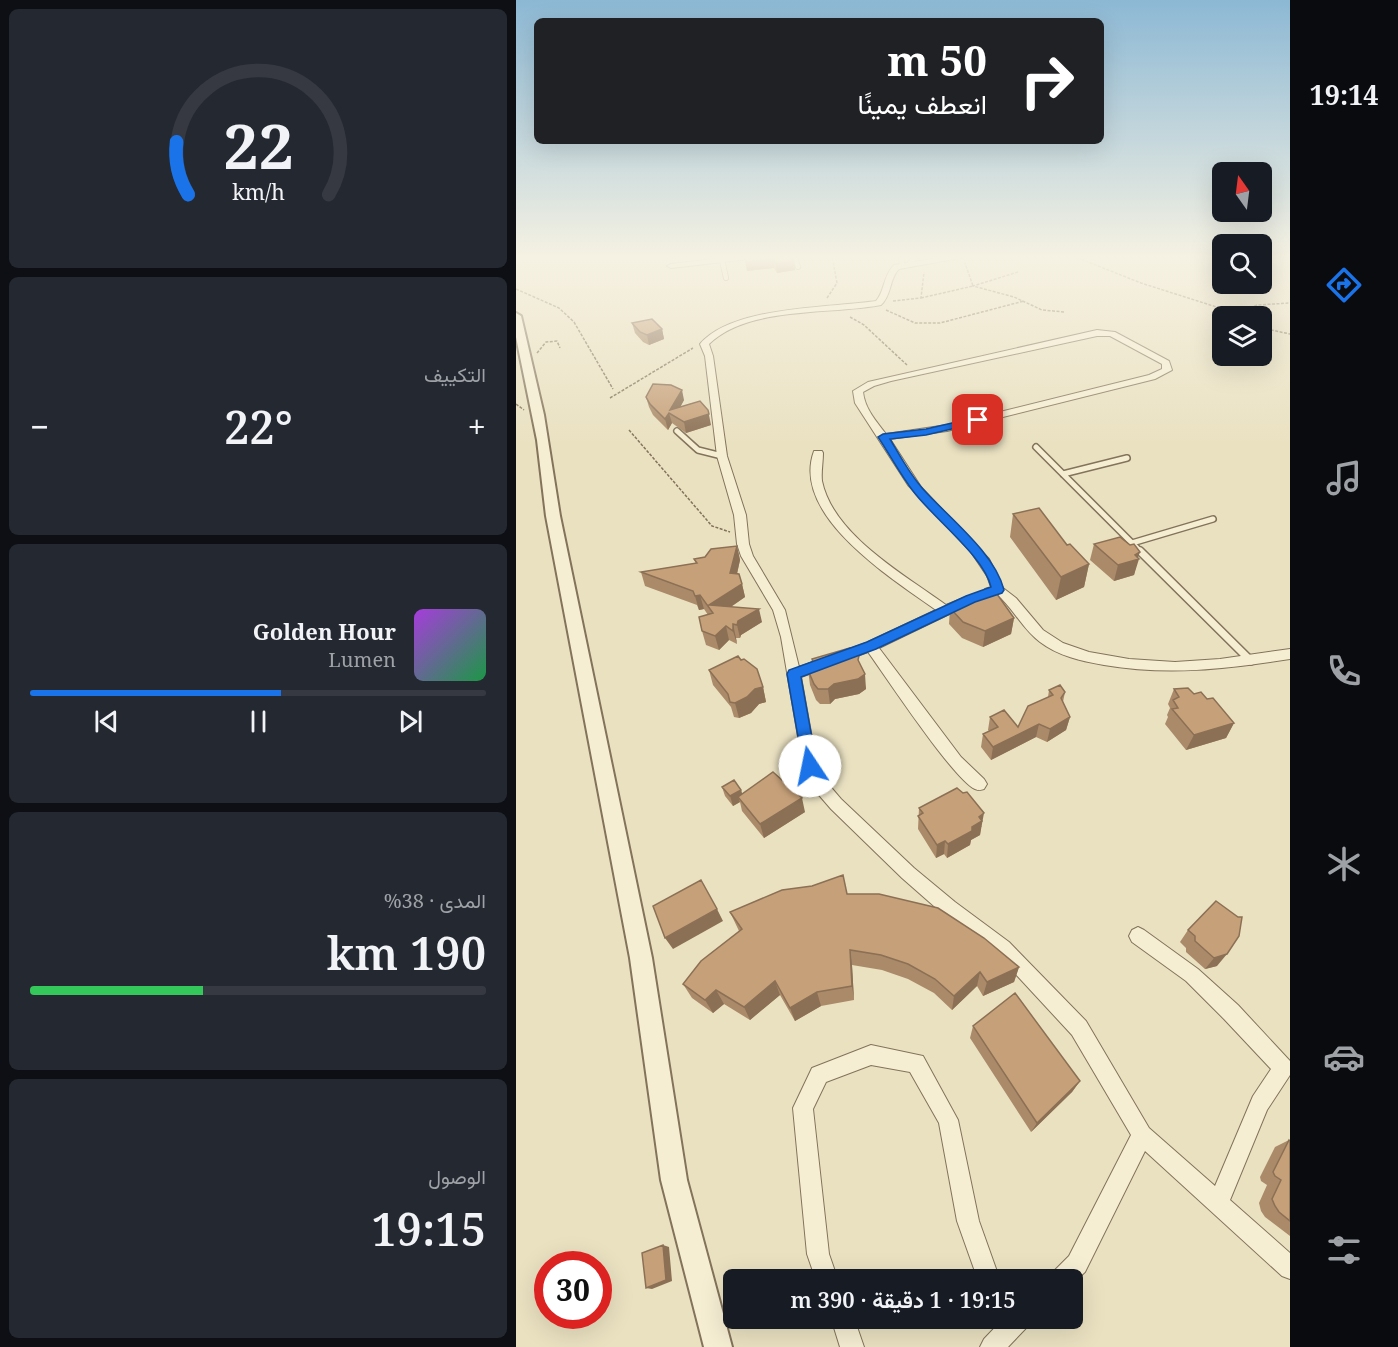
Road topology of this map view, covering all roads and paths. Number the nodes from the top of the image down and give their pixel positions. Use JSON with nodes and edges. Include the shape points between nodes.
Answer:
{"nodes":[{"id":1,"x":517,"y":319,"type":"edge"},
{"id":2,"x":571,"y":319,"type":"edge"},
{"id":3,"x":753,"y":319,"type":"edge"},
{"id":4,"x":854,"y":319,"type":"edge"},
{"id":5,"x":905,"y":319,"type":"edge"},
{"id":6,"x":956,"y":319,"type":"edge"},
{"id":7,"x":1272,"y":330,"type":"edge"},
{"id":8,"x":1290,"y":334,"type":"edge"},
{"id":9,"x":704,"y":344,"type":"junction"},
{"id":10,"x":560,"y":348,"type":"dead end"},
{"id":11,"x":528,"y":368,"type":"junction"},
{"id":12,"x":917,"y":373,"type":"junction"},
{"id":13,"x":613,"y":389,"type":"dead end"},
{"id":14,"x":610,"y":398,"type":"dead end"},
{"id":15,"x":516,"y":400,"type":"edge"},
{"id":16,"x":516,"y":406,"type":"edge"},
{"id":17,"x":629,"y":430,"type":"dead end"},
{"id":18,"x":677,"y":431,"type":"dead end"},
{"id":19,"x":883,"y":437,"type":"junction"},
{"id":20,"x":1036,"y":447,"type":"dead end"},
{"id":21,"x":818,"y":453,"type":"dead end"},
{"id":22,"x":722,"y":456,"type":"junction"},
{"id":23,"x":1127,"y":458,"type":"dead end"},
{"id":24,"x":1063,"y":474,"type":"junction"},
{"id":25,"x":1213,"y":519,"type":"dead end"},
{"id":26,"x":741,"y":535,"type":"junction"},
{"id":27,"x":1132,"y":543,"type":"junction"},
{"id":28,"x":998,"y":590,"type":"junction"},
{"id":29,"x":946,"y":611,"type":"junction"},
{"id":30,"x":871,"y":646,"type":"junction"},
{"id":31,"x":1290,"y":654,"type":"edge"},
{"id":32,"x":1251,"y":661,"type":"junction"},
{"id":33,"x":794,"y":674,"type":"junction"},
{"id":34,"x":979,"y":784,"type":"dead end"},
{"id":35,"x":1138,"y":936,"type":"dead end"},
{"id":36,"x":1286,"y":1070,"type":"edge"},
{"id":37,"x":1142,"y":1135,"type":"junction"},
{"id":38,"x":1218,"y":1203,"type":"junction"},
{"id":39,"x":1290,"y":1268,"type":"edge"},
{"id":40,"x":823,"y":1269,"type":"edge"},
{"id":41,"x":985,"y":1269,"type":"edge"},
{"id":42,"x":1072,"y":1269,"type":"edge"},
{"id":43,"x":846,"y":1329,"type":"edge"},
{"id":44,"x":1007,"y":1329,"type":"edge"},
{"id":45,"x":718,"y":1347,"type":"edge"},
{"id":46,"x":852,"y":1347,"type":"edge"},
{"id":47,"x":992,"y":1347,"type":"edge"}],
"edges":[{"from":1,"to":11,"type":"street"},
{"from":2,"to":13,"type":"path"},
{"from":3,"to":9,"type":"street","via":[[710,336]]},
{"from":4,"to":12,"type":"path"},
{"from":5,"to":6,"type":"path","via":[[915,323]]},
{"from":7,"to":8,"type":"path"},
{"from":9,"to":14,"type":"path"},
{"from":9,"to":22,"type":"street","via":[[709,356]]},
{"from":10,"to":11,"type":"path","via":[[557,341],[546,342]]},
{"from":11,"to":45,"type":"street","via":[[547,457],[553,516],[641,958],[674,1180]]},
{"from":12,"to":19,"type":"street","via":[[858,391],[860,401]]},
{"from":12,"to":19,"type":"street","via":[[1106,333],[1155,356],[1168,367],[1152,377],[947,428]]},
{"from":15,"to":16,"type":"path"},
{"from":17,"to":26,"type":"path","via":[[712,526]]},
{"from":18,"to":22,"type":"lane","via":[[698,450]]},
{"from":19,"to":28,"type":"street","via":[[918,490],[982,560]]},
{"from":20,"to":24,"type":"lane"},
{"from":21,"to":29,"type":"street","via":[[821,492],[847,533],[865,552]]},
{"from":22,"to":26,"type":"street","via":[[740,515]]},
{"from":23,"to":24,"type":"lane"},
{"from":24,"to":27,"type":"lane"},
{"from":25,"to":27,"type":"lane"},
{"from":26,"to":33,"type":"street","via":[[747,556],[779,610]]},
{"from":27,"to":32,"type":"lane"},
{"from":28,"to":29,"type":"street"},
{"from":28,"to":32,"type":"street","via":[[1015,603],[1046,639],[1087,657],[1164,669]]},
{"from":29,"to":30,"type":"street"},
{"from":30,"to":33,"type":"street"},
{"from":30,"to":34,"type":"street","via":[[950,753]]},
{"from":31,"to":32,"type":"street"},
{"from":33,"to":37,"type":"street","via":[[810,766],[817,782],[908,873],[1003,948],[1079,1028]]},
{"from":35,"to":36,"type":"street","via":[[1192,975]]},
{"from":36,"to":38,"type":"street","via":[[1260,1103]]},
{"from":37,"to":38,"type":"street"},
{"from":37,"to":42,"type":"street"},
{"from":38,"to":39,"type":"street"},
{"from":40,"to":41,"type":"street","via":[[818,1254],[803,1108],[819,1075],[871,1055],[916,1063],[948,1120],[968,1221]]},
{"from":43,"to":46,"type":"street"},
{"from":44,"to":47,"type":"street"}]}
